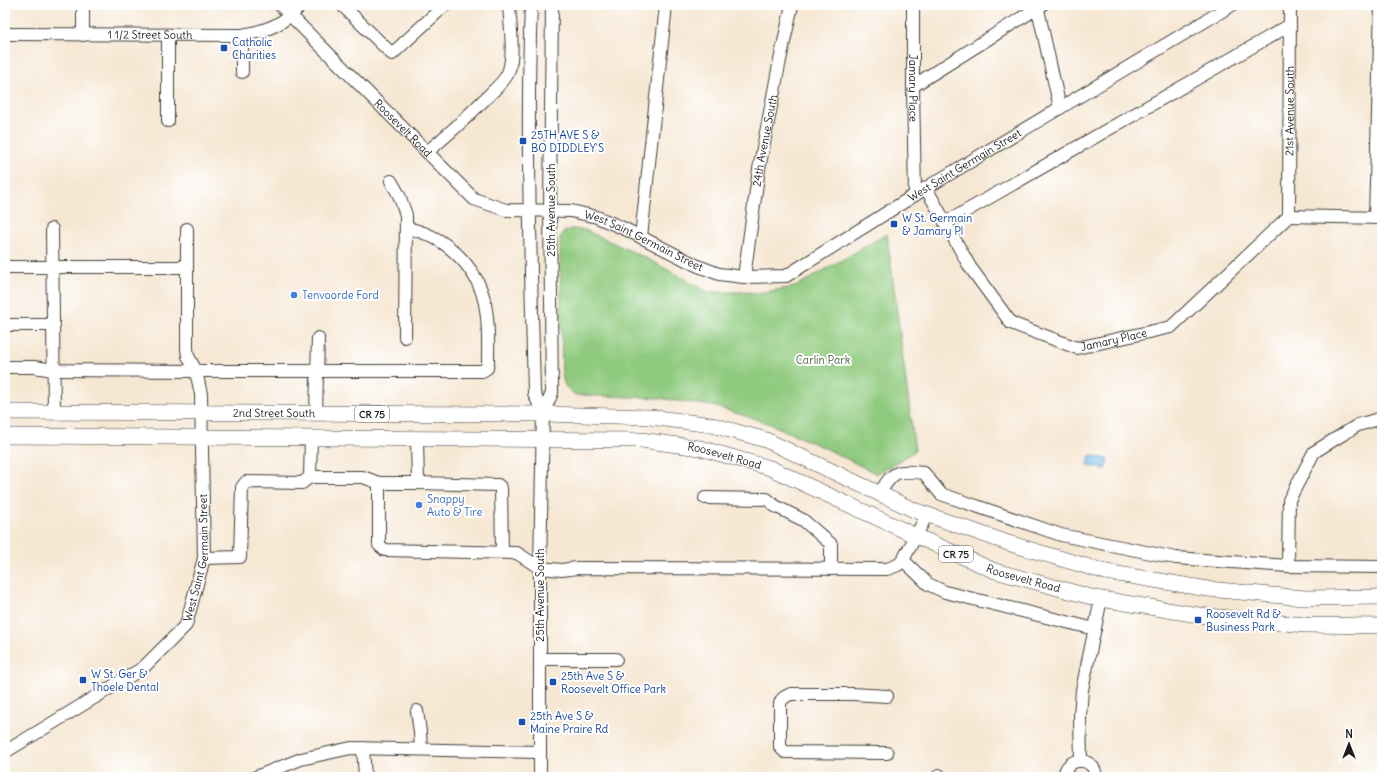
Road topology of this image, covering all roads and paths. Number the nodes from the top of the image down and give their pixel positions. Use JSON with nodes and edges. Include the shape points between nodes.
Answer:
{"nodes":[{"id":1,"x":83,"y":5,"type":"edge"},
{"id":2,"x":280,"y":5,"type":"edge"},
{"id":3,"x":301,"y":5,"type":"edge"},
{"id":4,"x":342,"y":5,"type":"edge"},
{"id":5,"x":445,"y":5,"type":"edge"},
{"id":6,"x":509,"y":5,"type":"edge"},
{"id":7,"x":531,"y":5,"type":"edge"},
{"id":8,"x":552,"y":5,"type":"edge"},
{"id":9,"x":666,"y":5,"type":"edge"},
{"id":10,"x":792,"y":5,"type":"edge"},
{"id":11,"x":913,"y":5,"type":"edge"},
{"id":12,"x":1232,"y":5,"type":"edge"},
{"id":13,"x":1290,"y":5,"type":"edge"},
{"id":14,"x":1381,"y":5,"type":"edge"},
{"id":15,"x":1039,"y":6,"type":"edge"},
{"id":16,"x":291,"y":16,"type":"junction"},
{"id":17,"x":1290,"y":25,"type":"junction"},
{"id":18,"x":5,"y":34,"type":"edge"},
{"id":19,"x":83,"y":35,"type":"junction"},
{"id":20,"x":168,"y":35,"type":"junction"},
{"id":21,"x":242,"y":35,"type":"junction"},
{"id":22,"x":528,"y":70,"type":"junction"},
{"id":23,"x":242,"y":72,"type":"dead end"},
{"id":24,"x":508,"y":74,"type":"junction"},
{"id":25,"x":912,"y":86,"type":"junction"},
{"id":26,"x":1060,"y":108,"type":"junction"},
{"id":27,"x":168,"y":121,"type":"dead end"},
{"id":28,"x":427,"y":152,"type":"junction"},
{"id":29,"x":391,"y":181,"type":"dead end"},
{"id":30,"x":926,"y":188,"type":"junction"},
{"id":31,"x":915,"y":195,"type":"junction"},
{"id":32,"x":530,"y":210,"type":"junction"},
{"id":33,"x":550,"y":210,"type":"junction"},
{"id":34,"x":1289,"y":216,"type":"junction"},
{"id":35,"x":1379,"y":218,"type":"edge"},
{"id":36,"x":945,"y":223,"type":"junction"},
{"id":37,"x":52,"y":230,"type":"dead end"},
{"id":38,"x":186,"y":230,"type":"dead end"},
{"id":39,"x":411,"y":230,"type":"dead end"},
{"id":40,"x":641,"y":237,"type":"junction"},
{"id":41,"x":5,"y":267,"type":"edge"},
{"id":42,"x":53,"y":267,"type":"junction"},
{"id":43,"x":186,"y":267,"type":"junction"},
{"id":44,"x":744,"y":277,"type":"junction"},
{"id":45,"x":5,"y":325,"type":"edge"},
{"id":46,"x":54,"y":326,"type":"junction"},
{"id":47,"x":405,"y":337,"type":"dead end"},
{"id":48,"x":318,"y":338,"type":"dead end"},
{"id":49,"x":5,"y":367,"type":"edge"},
{"id":50,"x":54,"y":370,"type":"junction"},
{"id":51,"x":196,"y":371,"type":"junction"},
{"id":52,"x":317,"y":371,"type":"junction"},
{"id":53,"x":5,"y":412,"type":"edge"},
{"id":54,"x":54,"y":412,"type":"junction"},
{"id":55,"x":201,"y":413,"type":"junction"},
{"id":56,"x":316,"y":414,"type":"junction"},
{"id":57,"x":543,"y":414,"type":"junction"},
{"id":58,"x":1382,"y":418,"type":"edge"},
{"id":59,"x":5,"y":436,"type":"edge"},
{"id":60,"x":201,"y":437,"type":"junction"},
{"id":61,"x":311,"y":437,"type":"junction"},
{"id":62,"x":417,"y":439,"type":"junction"},
{"id":63,"x":543,"y":440,"type":"junction"},
{"id":64,"x":310,"y":477,"type":"junction"},
{"id":65,"x":380,"y":483,"type":"junction"},
{"id":66,"x":418,"y":483,"type":"junction"},
{"id":67,"x":879,"y":494,"type":"junction"},
{"id":68,"x":705,"y":498,"type":"dead end"},
{"id":69,"x":927,"y":515,"type":"junction"},
{"id":70,"x":916,"y":536,"type":"junction"},
{"id":71,"x":502,"y":552,"type":"junction"},
{"id":72,"x":204,"y":558,"type":"junction"},
{"id":73,"x":903,"y":560,"type":"junction"},
{"id":74,"x":1288,"y":566,"type":"junction"},
{"id":75,"x":1382,"y":567,"type":"edge"},
{"id":76,"x":540,"y":568,"type":"junction"},
{"id":77,"x":831,"y":569,"type":"junction"},
{"id":78,"x":1382,"y":597,"type":"edge"},
{"id":79,"x":1101,"y":599,"type":"junction"},
{"id":80,"x":1382,"y":626,"type":"edge"},
{"id":81,"x":1095,"y":629,"type":"junction"},
{"id":82,"x":540,"y":660,"type":"junction"},
{"id":83,"x":616,"y":660,"type":"dead end"},
{"id":84,"x":887,"y":696,"type":"dead end"},
{"id":85,"x":417,"y":711,"type":"dead end"},
{"id":86,"x":357,"y":748,"type":"junction"},
{"id":87,"x":421,"y":749,"type":"junction"},
{"id":88,"x":5,"y":752,"type":"edge"},
{"id":89,"x":540,"y":752,"type":"junction"},
{"id":90,"x":887,"y":753,"type":"dead end"},
{"id":91,"x":1081,"y":761,"type":"junction"},
{"id":92,"x":256,"y":777,"type":"edge"},
{"id":93,"x":365,"y":777,"type":"edge"},
{"id":94,"x":540,"y":777,"type":"edge"},
{"id":95,"x":1064,"y":777,"type":"edge"},
{"id":96,"x":1096,"y":777,"type":"edge"}],
"edges":[{"from":1,"to":19,"type":"street"},
{"from":2,"to":16,"type":"street","name":"Roosevelt Road"},
{"from":3,"to":16,"type":"street","name":"1 1/2 Street South"},
{"from":4,"to":5,"type":"street","via":[[392,54]]},
{"from":6,"to":24,"type":"street","via":[[511,53]]},
{"from":7,"to":22,"type":"street","name":"25th Avenue South"},
{"from":8,"to":33,"type":"street","name":"25th Avenue South"},
{"from":9,"to":40,"type":"street"},
{"from":10,"to":44,"type":"street","name":"24th Avenue South","via":[[759,169]]},
{"from":11,"to":25,"type":"street","name":"Jamary Place"},
{"from":12,"to":26,"type":"street","name":"West Saint Germain Street"},
{"from":13,"to":17,"type":"street","name":"21st Avenue South"},
{"from":14,"to":35,"type":"street"},
{"from":15,"to":25,"type":"street"},
{"from":15,"to":26,"type":"street"},
{"from":16,"to":21,"type":"street","name":"1 1/2 Street South","via":[[278,25]]},
{"from":16,"to":28,"type":"street","name":"Roosevelt Road"},
{"from":17,"to":34,"type":"street","name":"21st Avenue South"},
{"from":17,"to":36,"type":"street"},
{"from":18,"to":19,"type":"street","name":"1 1/2 Street South"},
{"from":19,"to":20,"type":"street","name":"1 1/2 Street South"},
{"from":20,"to":21,"type":"street","name":"1 1/2 Street South"},
{"from":20,"to":27,"type":"street"},
{"from":21,"to":23,"type":"street"},
{"from":22,"to":24,"type":"street"},
{"from":22,"to":32,"type":"street","name":"25th Avenue South"},
{"from":24,"to":28,"type":"street","via":[[453,131]]},
{"from":25,"to":31,"type":"street","name":"Jamary Place"},
{"from":26,"to":30,"type":"street","name":"West Saint Germain Street"},
{"from":28,"to":32,"type":"street","name":"Roosevelt Road","via":[[474,199],[506,210]]},
{"from":29,"to":47,"type":"street","via":[[400,195],[406,215]]},
{"from":30,"to":31,"type":"street","name":"West Saint Germain Street"},
{"from":30,"to":36,"type":"street","name":"Jamary Place"},
{"from":31,"to":44,"type":"street","name":"West Saint Germain Street","via":[[786,276]]},
{"from":32,"to":33,"type":"street","name":"West Saint Germain Street"},
{"from":32,"to":57,"type":"street","name":"25th Avenue South","via":[[534,393]]},
{"from":33,"to":40,"type":"street","name":"West Saint Germain Street","via":[[571,211],[597,217]]},
{"from":33,"to":57,"type":"street","name":"25th Avenue South","via":[[552,394]]},
{"from":34,"to":35,"type":"street"},
{"from":34,"to":36,"type":"street","name":"Jamary Place","via":[[1171,327],[1077,348],[1011,323],[970,267]]},
{"from":37,"to":42,"type":"street"},
{"from":38,"to":43,"type":"street","name":"West Saint Germain Street"},
{"from":39,"to":52,"type":"street","via":[[445,244],[476,278],[486,309],[487,368],[476,372]]},
{"from":40,"to":44,"type":"street","name":"West Saint Germain Street","via":[[698,266],[719,274]]},
{"from":41,"to":42,"type":"street"},
{"from":42,"to":43,"type":"street"},
{"from":42,"to":46,"type":"street"},
{"from":43,"to":51,"type":"street","name":"West Saint Germain Street","via":[[187,349]]},
{"from":45,"to":46,"type":"street"},
{"from":46,"to":50,"type":"street"},
{"from":48,"to":52,"type":"street"},
{"from":49,"to":50,"type":"street"},
{"from":50,"to":51,"type":"street"},
{"from":50,"to":54,"type":"street"},
{"from":51,"to":52,"type":"street"},
{"from":51,"to":55,"type":"street","name":"West Saint Germain Street","via":[[201,394]]},
{"from":52,"to":56,"type":"street"},
{"from":53,"to":54,"type":"main road","name":"2nd Street South","number":"CR 75"},
{"from":54,"to":55,"type":"main road","name":"2nd Street South","number":"CR 75"},
{"from":55,"to":56,"type":"main road","name":"2nd Street South","number":"CR 75"},
{"from":55,"to":60,"type":"street","name":"West Saint Germain Street"},
{"from":56,"to":57,"type":"main road","name":"2nd Street South","number":"CR 75"},
{"from":57,"to":63,"type":"street","name":"25th Avenue South"},
{"from":57,"to":67,"type":"main road","number":"CR 75","via":[[650,416],[712,425],[766,440]]},
{"from":58,"to":74,"type":"street","via":[[1358,425],[1314,452],[1289,500]]},
{"from":59,"to":60,"type":"main road","number":"CR 75"},
{"from":60,"to":61,"type":"main road","number":"CR 75"},
{"from":60,"to":72,"type":"street","name":"West Saint Germain Street"},
{"from":61,"to":62,"type":"main road","number":"CR 75"},
{"from":61,"to":64,"type":"street"},
{"from":62,"to":63,"type":"main road","number":"CR 75"},
{"from":62,"to":66,"type":"street"},
{"from":63,"to":70,"type":"main road","name":"Roosevelt Road","number":"CR 75","via":[[641,440],[700,448],[770,468]]},
{"from":63,"to":76,"type":"street","name":"25th Avenue South"},
{"from":64,"to":65,"type":"street","via":[[363,477]]},
{"from":64,"to":72,"type":"street","via":[[302,483],[246,482],[242,487],[240,558]]},
{"from":65,"to":66,"type":"street"},
{"from":65,"to":71,"type":"street","via":[[379,545],[385,550]]},
{"from":66,"to":71,"type":"street","via":[[498,485],[501,488]]},
{"from":67,"to":69,"type":"main road","number":"CR 75"},
{"from":67,"to":74,"type":"street","via":[[889,478],[902,470],[924,473],[941,494],[1062,535],[1176,558]]},
{"from":68,"to":77,"type":"street","via":[[767,499],[775,506],[803,520],[831,544]]},
{"from":69,"to":70,"type":"street"},
{"from":69,"to":78,"type":"main road","number":"CR 75","via":[[1008,544],[1106,572],[1216,590],[1304,598]]},
{"from":70,"to":73,"type":"street"},
{"from":70,"to":79,"type":"main road","name":"Roosevelt Road","number":"CR 75","via":[[995,571]]},
{"from":71,"to":76,"type":"street","via":[[517,552]]},
{"from":72,"to":88,"type":"street","name":"West Saint Germain Street","via":[[186,625],[143,668]]},
{"from":73,"to":77,"type":"street","via":[[891,568]]},
{"from":73,"to":81,"type":"street","via":[[928,584],[945,592]]},
{"from":74,"to":75,"type":"street"},
{"from":76,"to":77,"type":"street"},
{"from":76,"to":82,"type":"street","name":"25th Avenue South"},
{"from":79,"to":80,"type":"main road","name":"Roosevelt Road","number":"CR 75","via":[[1198,615],[1306,625]]},
{"from":79,"to":81,"type":"street"},
{"from":81,"to":91,"type":"street","via":[[1080,703]]},
{"from":82,"to":83,"type":"street"},
{"from":82,"to":89,"type":"street","name":"25th Avenue South"},
{"from":84,"to":90,"type":"street","via":[[791,694],[780,701],[782,750]]},
{"from":85,"to":87,"type":"street"},
{"from":86,"to":87,"type":"street"},
{"from":86,"to":92,"type":"street","via":[[301,759]]},
{"from":86,"to":93,"type":"street"},
{"from":87,"to":89,"type":"street"},
{"from":89,"to":94,"type":"street","name":"25th Avenue South"},
{"from":91,"to":95,"type":"street","via":[[1069,765]]},
{"from":91,"to":96,"type":"street","via":[[1092,766]]}]}
